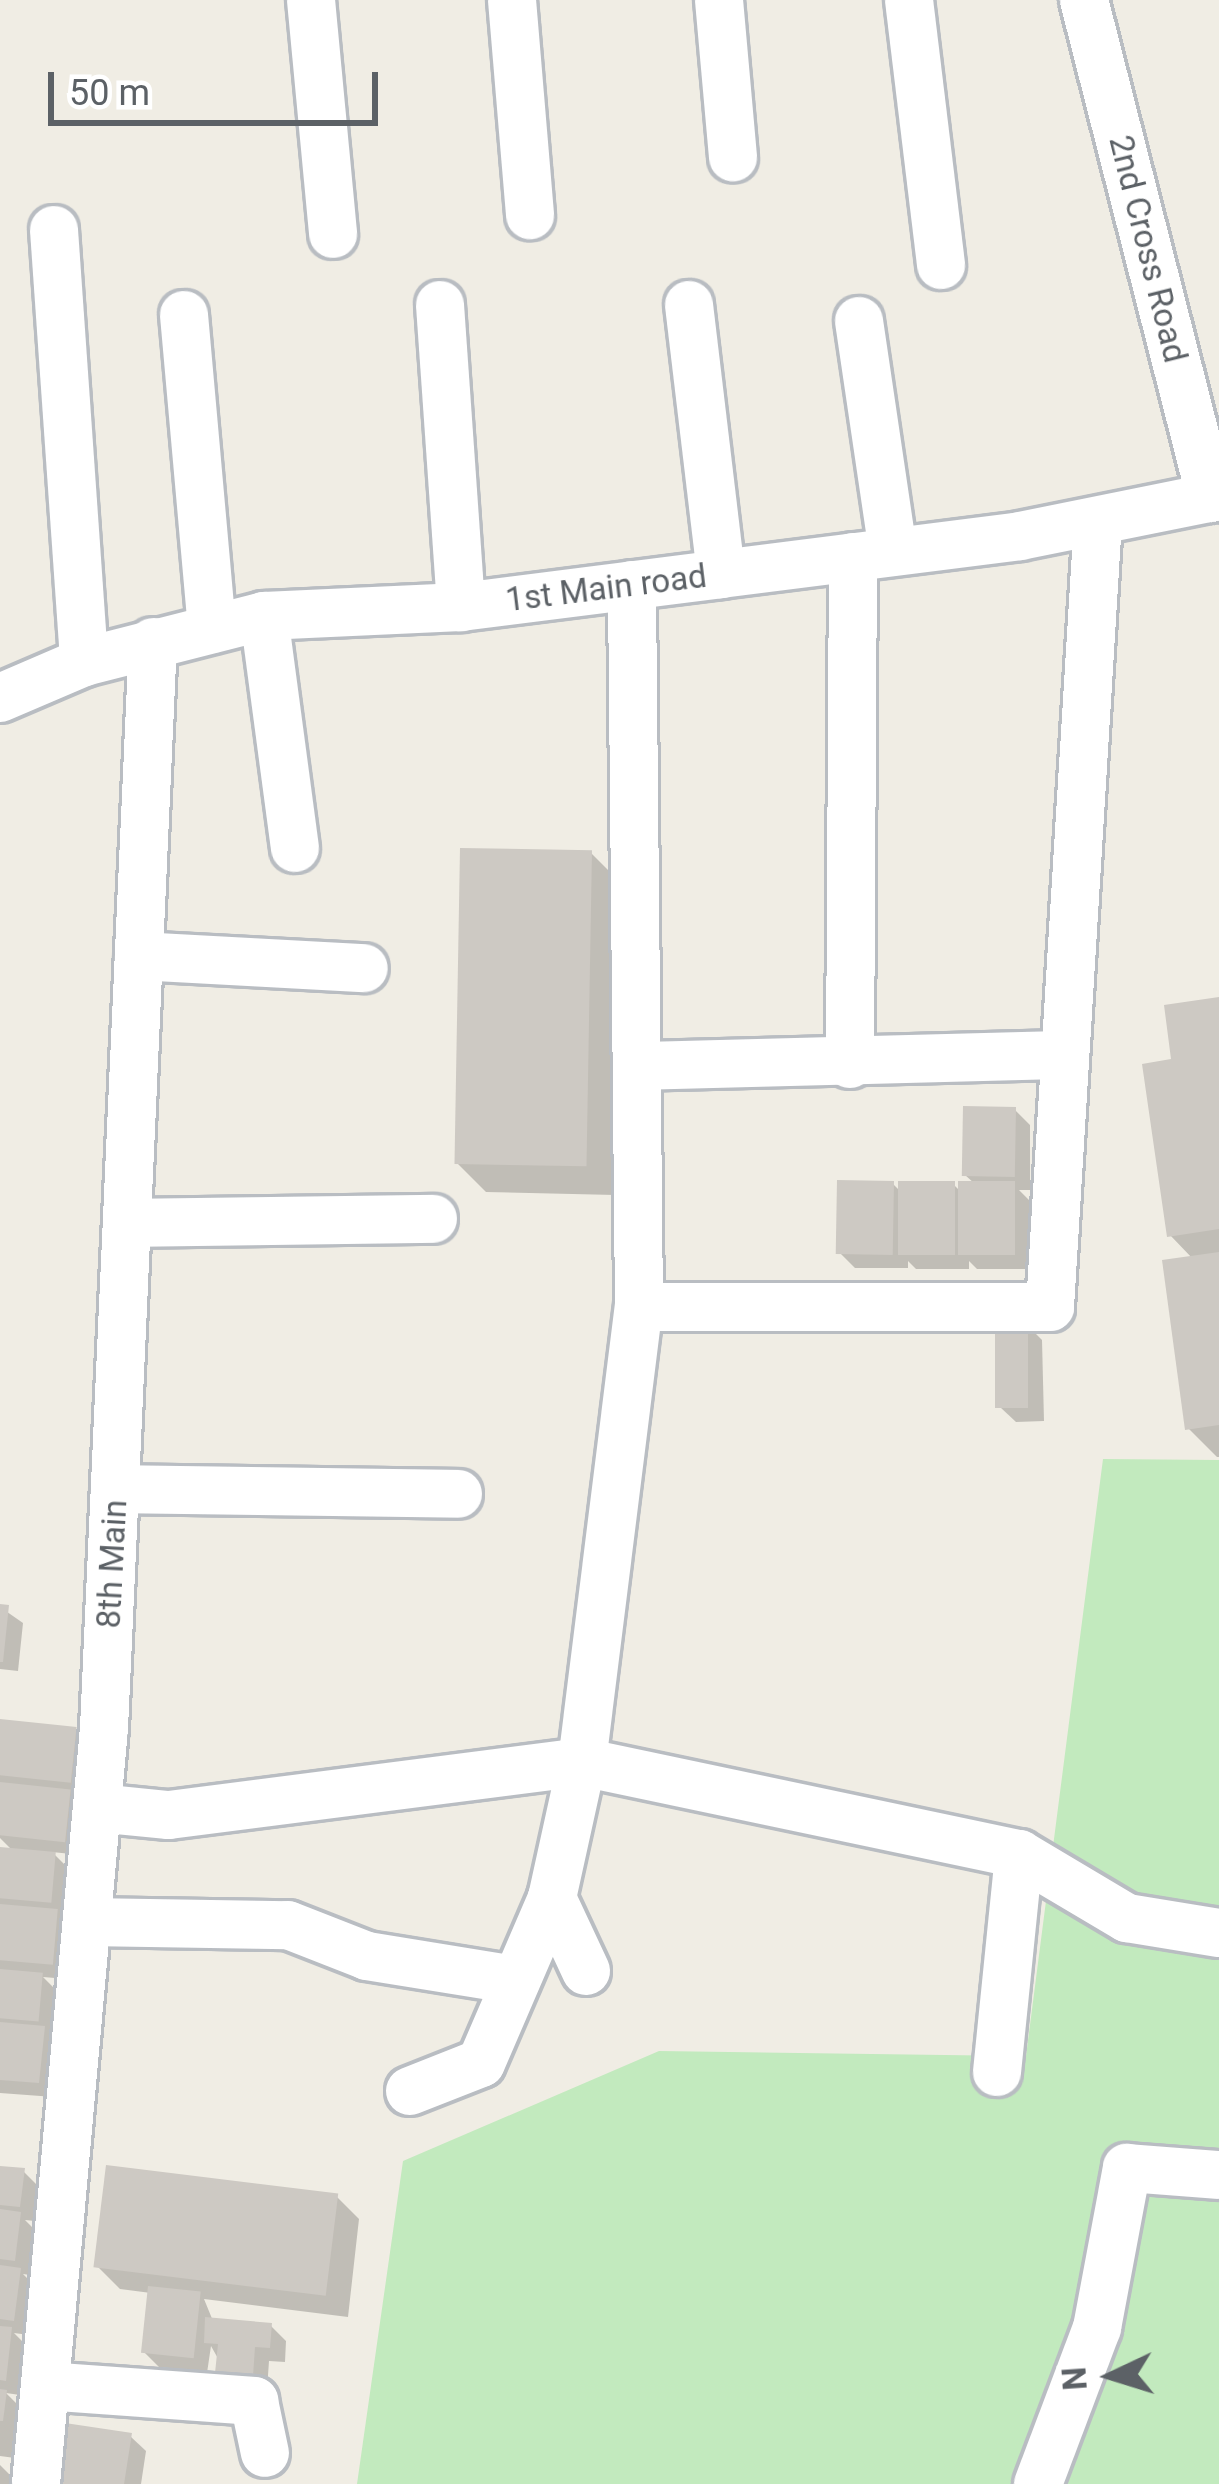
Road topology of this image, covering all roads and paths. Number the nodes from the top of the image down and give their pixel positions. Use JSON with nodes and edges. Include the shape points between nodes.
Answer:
{"nodes":[{"id":1,"x":311,"y":0,"type":"edge"},
{"id":2,"x":512,"y":0,"type":"edge"},
{"id":3,"x":719,"y":0,"type":"edge"},
{"id":4,"x":909,"y":0,"type":"edge"},
{"id":5,"x":1084,"y":0,"type":"edge"},
{"id":6,"x":733,"y":158,"type":"dead end"},
{"id":7,"x":530,"y":214,"type":"dead end"},
{"id":8,"x":54,"y":230,"type":"dead end"},
{"id":9,"x":333,"y":234,"type":"dead end"},
{"id":10,"x":941,"y":265,"type":"dead end"},
{"id":11,"x":689,"y":304,"type":"dead end"},
{"id":12,"x":440,"y":305,"type":"dead end"},
{"id":13,"x":184,"y":315,"type":"dead end"},
{"id":14,"x":859,"y":321,"type":"dead end"},
{"id":15,"x":1215,"y":497,"type":"edge"},
{"id":16,"x":1099,"y":521,"type":"junction"},
{"id":17,"x":873,"y":554,"type":"junction"},
{"id":18,"x":722,"y":574,"type":"junction"},
{"id":19,"x":632,"y":585,"type":"junction"},
{"id":20,"x":461,"y":607,"type":"junction"},
{"id":21,"x":264,"y":616,"type":"junction"},
{"id":22,"x":212,"y":629,"type":"junction"},
{"id":23,"x":153,"y":642,"type":"junction"},
{"id":24,"x":84,"y":662,"type":"junction"},
{"id":25,"x":0,"y":698,"type":"edge"},
{"id":26,"x":295,"y":848,"type":"dead end"},
{"id":27,"x":140,"y":956,"type":"junction"},
{"id":28,"x":364,"y":968,"type":"dead end"},
{"id":29,"x":1065,"y":1055,"type":"junction"},
{"id":30,"x":850,"y":1064,"type":"junction"},
{"id":31,"x":640,"y":1066,"type":"junction"},
{"id":32,"x":433,"y":1219,"type":"dead end"},
{"id":33,"x":128,"y":1223,"type":"junction"},
{"id":34,"x":639,"y":1307,"type":"junction"},
{"id":35,"x":116,"y":1489,"type":"junction"},
{"id":36,"x":458,"y":1494,"type":"dead end"},
{"id":37,"x":582,"y":1762,"type":"junction"},
{"id":38,"x":97,"y":1808,"type":"junction"},
{"id":39,"x":1019,"y":1854,"type":"junction"},
{"id":40,"x":552,"y":1898,"type":"junction"},
{"id":41,"x":86,"y":1922,"type":"junction"},
{"id":42,"x":1219,"y":1933,"type":"edge"},
{"id":43,"x":586,"y":1971,"type":"dead end"},
{"id":44,"x":516,"y":1980,"type":"junction"},
{"id":45,"x":997,"y":2072,"type":"dead end"},
{"id":46,"x":410,"y":2090,"type":"dead end"},
{"id":47,"x":1219,"y":2174,"type":"edge"},
{"id":48,"x":45,"y":2386,"type":"junction"},
{"id":49,"x":265,"y":2453,"type":"dead end"},
{"id":50,"x":36,"y":2484,"type":"edge"},
{"id":51,"x":1038,"y":2484,"type":"edge"}],
"edges":[{"from":1,"to":9,"type":"street"},
{"from":2,"to":7,"type":"street"},
{"from":3,"to":6,"type":"street"},
{"from":4,"to":10,"type":"street"},
{"from":5,"to":15,"type":"street","name":"2nd Cross Road"},
{"from":8,"to":24,"type":"street"},
{"from":11,"to":18,"type":"street"},
{"from":12,"to":20,"type":"street"},
{"from":13,"to":22,"type":"street"},
{"from":14,"to":17,"type":"street"},
{"from":15,"to":16,"type":"street","name":"1st Main road"},
{"from":16,"to":17,"type":"street","name":"1st Main road"},
{"from":16,"to":29,"type":"street"},
{"from":17,"to":18,"type":"street","name":"1st Main road"},
{"from":17,"to":30,"type":"street"},
{"from":18,"to":19,"type":"street","name":"1st Main road"},
{"from":19,"to":20,"type":"street","name":"1st Main road"},
{"from":19,"to":31,"type":"street"},
{"from":20,"to":21,"type":"street","name":"1st Main road"},
{"from":21,"to":22,"type":"street","name":"1st Main road"},
{"from":21,"to":26,"type":"street"},
{"from":22,"to":23,"type":"street","name":"1st Main road"},
{"from":23,"to":24,"type":"street","name":"1st Main road"},
{"from":23,"to":27,"type":"street","name":"8th Main"},
{"from":24,"to":25,"type":"street","name":"1st Main road"},
{"from":27,"to":28,"type":"street"},
{"from":27,"to":33,"type":"street","name":"8th Main"},
{"from":29,"to":30,"type":"street"},
{"from":29,"to":34,"type":"street","via":[[1050,1307]]},
{"from":30,"to":31,"type":"street"},
{"from":31,"to":34,"type":"street"},
{"from":32,"to":33,"type":"street"},
{"from":33,"to":35,"type":"street","name":"8th Main"},
{"from":34,"to":37,"type":"street"},
{"from":35,"to":36,"type":"street"},
{"from":35,"to":38,"type":"street","name":"8th Main"},
{"from":37,"to":38,"type":"street","via":[[169,1815]]},
{"from":37,"to":39,"type":"street"},
{"from":37,"to":40,"type":"street"},
{"from":38,"to":41,"type":"street","name":"8th Main"},
{"from":39,"to":42,"type":"street","via":[[1127,1918]]},
{"from":39,"to":45,"type":"street"},
{"from":40,"to":43,"type":"street"},
{"from":40,"to":44,"type":"street"},
{"from":41,"to":44,"type":"street","via":[[288,1925],[367,1956]]},
{"from":41,"to":48,"type":"street","name":"8th Main"},
{"from":44,"to":46,"type":"street","via":[[481,2062]]},
{"from":47,"to":51,"type":"street","via":[[1127,2168],[1097,2328]]},
{"from":48,"to":49,"type":"street","via":[[254,2401]]},
{"from":48,"to":50,"type":"street","name":"8th Main"}]}
